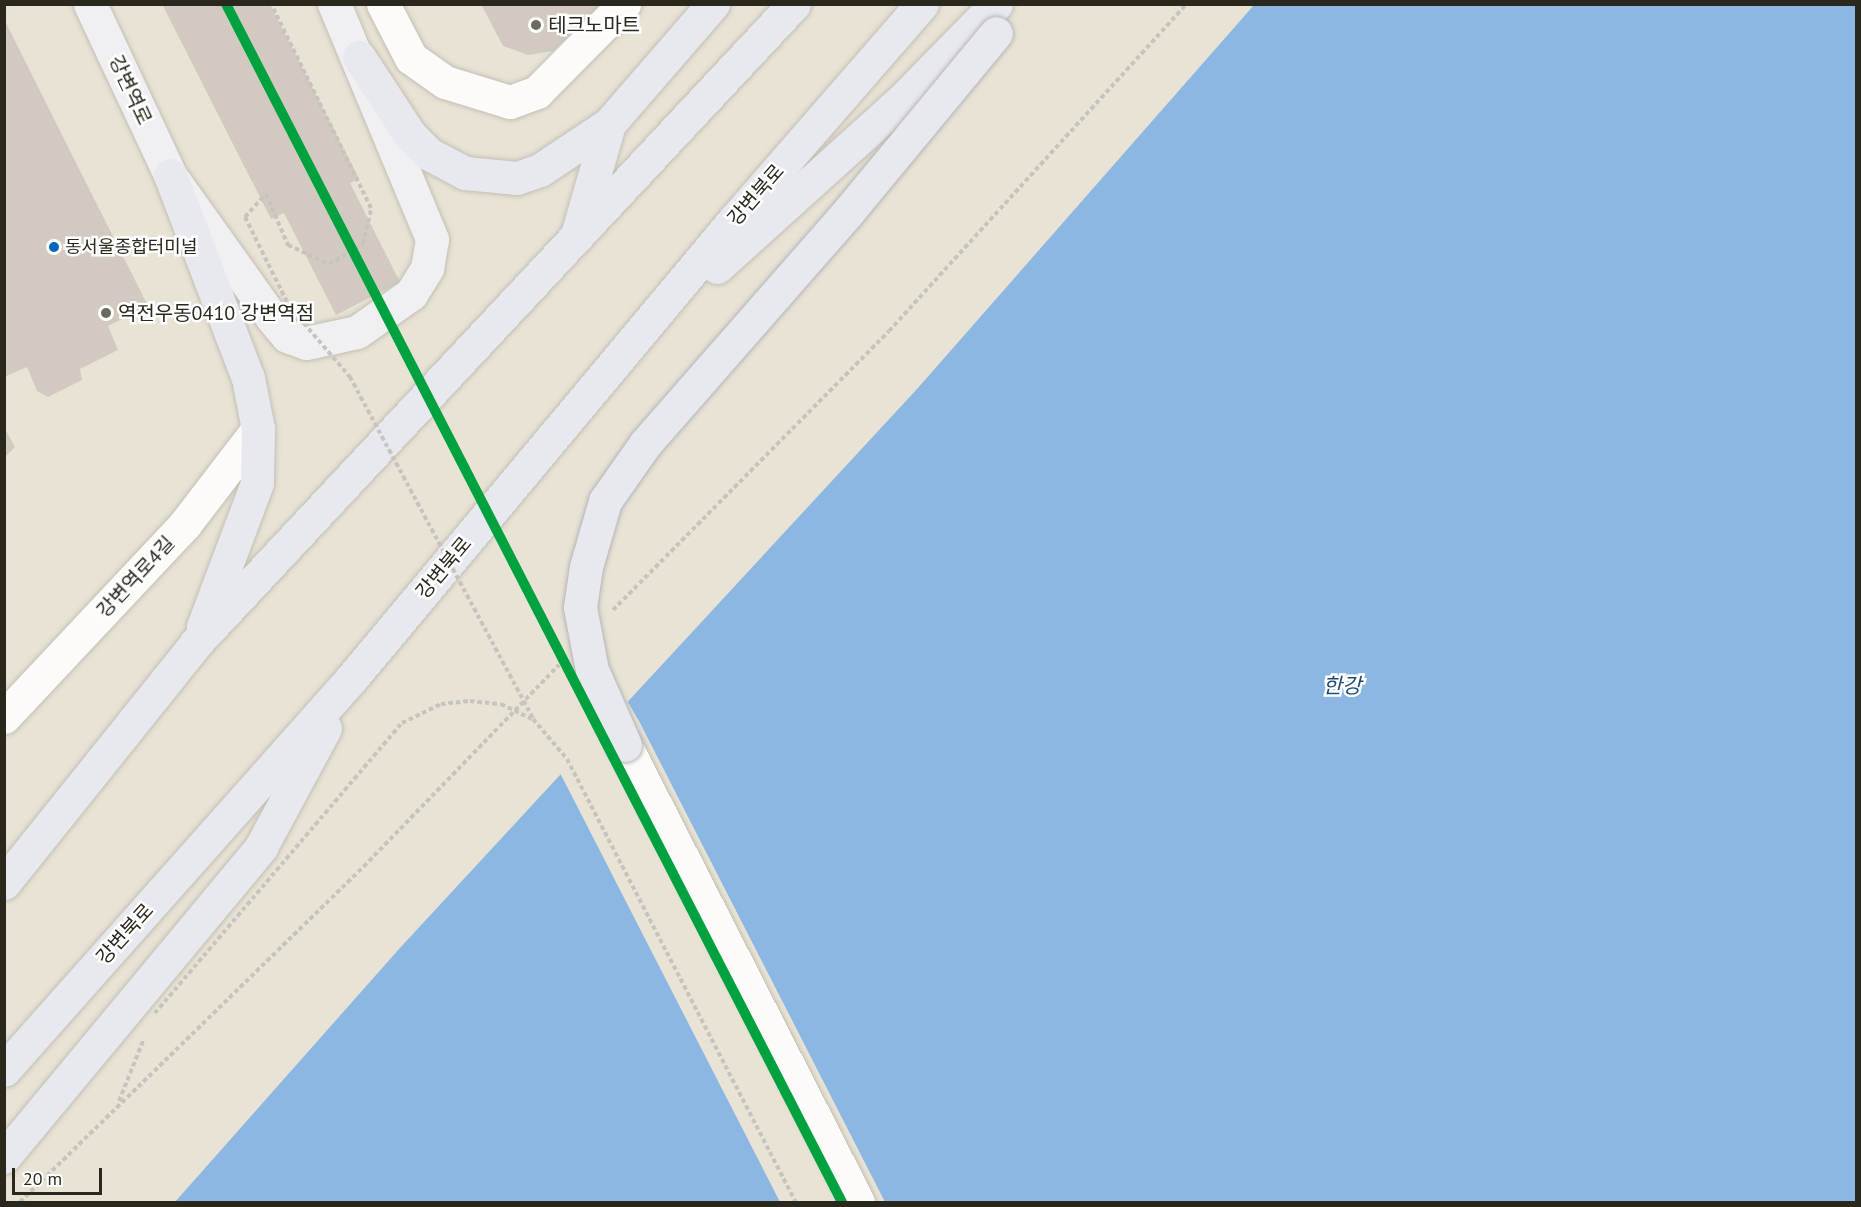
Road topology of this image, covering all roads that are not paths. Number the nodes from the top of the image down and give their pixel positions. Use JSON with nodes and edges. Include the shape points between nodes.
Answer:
{"nodes":[{"id":1,"x":90,"y":4,"type":"edge"},
{"id":2,"x":334,"y":4,"type":"edge"},
{"id":3,"x":383,"y":4,"type":"edge"},
{"id":4,"x":624,"y":4,"type":"edge"},
{"id":5,"x":713,"y":4,"type":"edge"},
{"id":6,"x":794,"y":4,"type":"edge"},
{"id":7,"x":922,"y":4,"type":"edge"},
{"id":8,"x":1018,"y":4,"type":"edge"},
{"id":9,"x":996,"y":19,"type":"edge"},
{"id":10,"x":358,"y":57,"type":"junction"},
{"id":11,"x":609,"y":124,"type":"junction"},
{"id":12,"x":170,"y":175,"type":"junction"},
{"id":13,"x":575,"y":241,"type":"junction"},
{"id":14,"x":642,"y":334,"type":"junction"},
{"id":15,"x":258,"y":429,"type":"junction"},
{"id":16,"x":196,"y":643,"type":"junction"},
{"id":17,"x":351,"y":679,"type":"junction"},
{"id":18,"x":4,"y":717,"type":"edge"},
{"id":19,"x":625,"y":745,"type":"joint"},
{"id":20,"x":4,"y":883,"type":"edge"},
{"id":21,"x":4,"y":1070,"type":"edge"},
{"id":22,"x":4,"y":1157,"type":"edge"},
{"id":23,"x":858,"y":1203,"type":"edge"}],
"edges":[{"from":1,"to":12,"type":"main road","name":"강변역로"},
{"from":2,"to":10,"type":"main road"},
{"from":3,"to":4,"type":"street","via":[[411,58],[445,82],[510,102],[537,92]]},
{"from":5,"to":11,"type":"highway"},
{"from":6,"to":13,"type":"highway"},
{"from":7,"to":14,"type":"highway","name":"강변북로","via":[[735,219]]},
{"from":8,"to":9,"type":"highway"},
{"from":9,"to":14,"type":"highway"},
{"from":9,"to":19,"type":"highway","bridge":true,"via":[[848,212],[645,444],[605,501],[586,567],[580,607],[592,670]]},
{"from":10,"to":11,"type":"highway","via":[[410,135],[438,160],[465,173],[517,178],[540,170]]},
{"from":10,"to":12,"type":"main road","name":"강변역로","via":[[432,239],[427,268],[411,294],[357,332],[306,343],[287,336]]},
{"from":11,"to":13,"type":"highway"},
{"from":12,"to":15,"type":"highway","via":[[249,378]]},
{"from":13,"to":16,"type":"highway"},
{"from":14,"to":17,"type":"highway","name":"강변북로"},
{"from":15,"to":16,"type":"highway","via":[[257,483]]},
{"from":15,"to":18,"type":"street","name":"강변역로4길","via":[[185,524]]},
{"from":16,"to":20,"type":"highway"},
{"from":17,"to":21,"type":"highway","name":"강변북로"},
{"from":17,"to":22,"type":"highway","via":[[261,846]]},
{"from":19,"to":23,"type":"street"}]}
